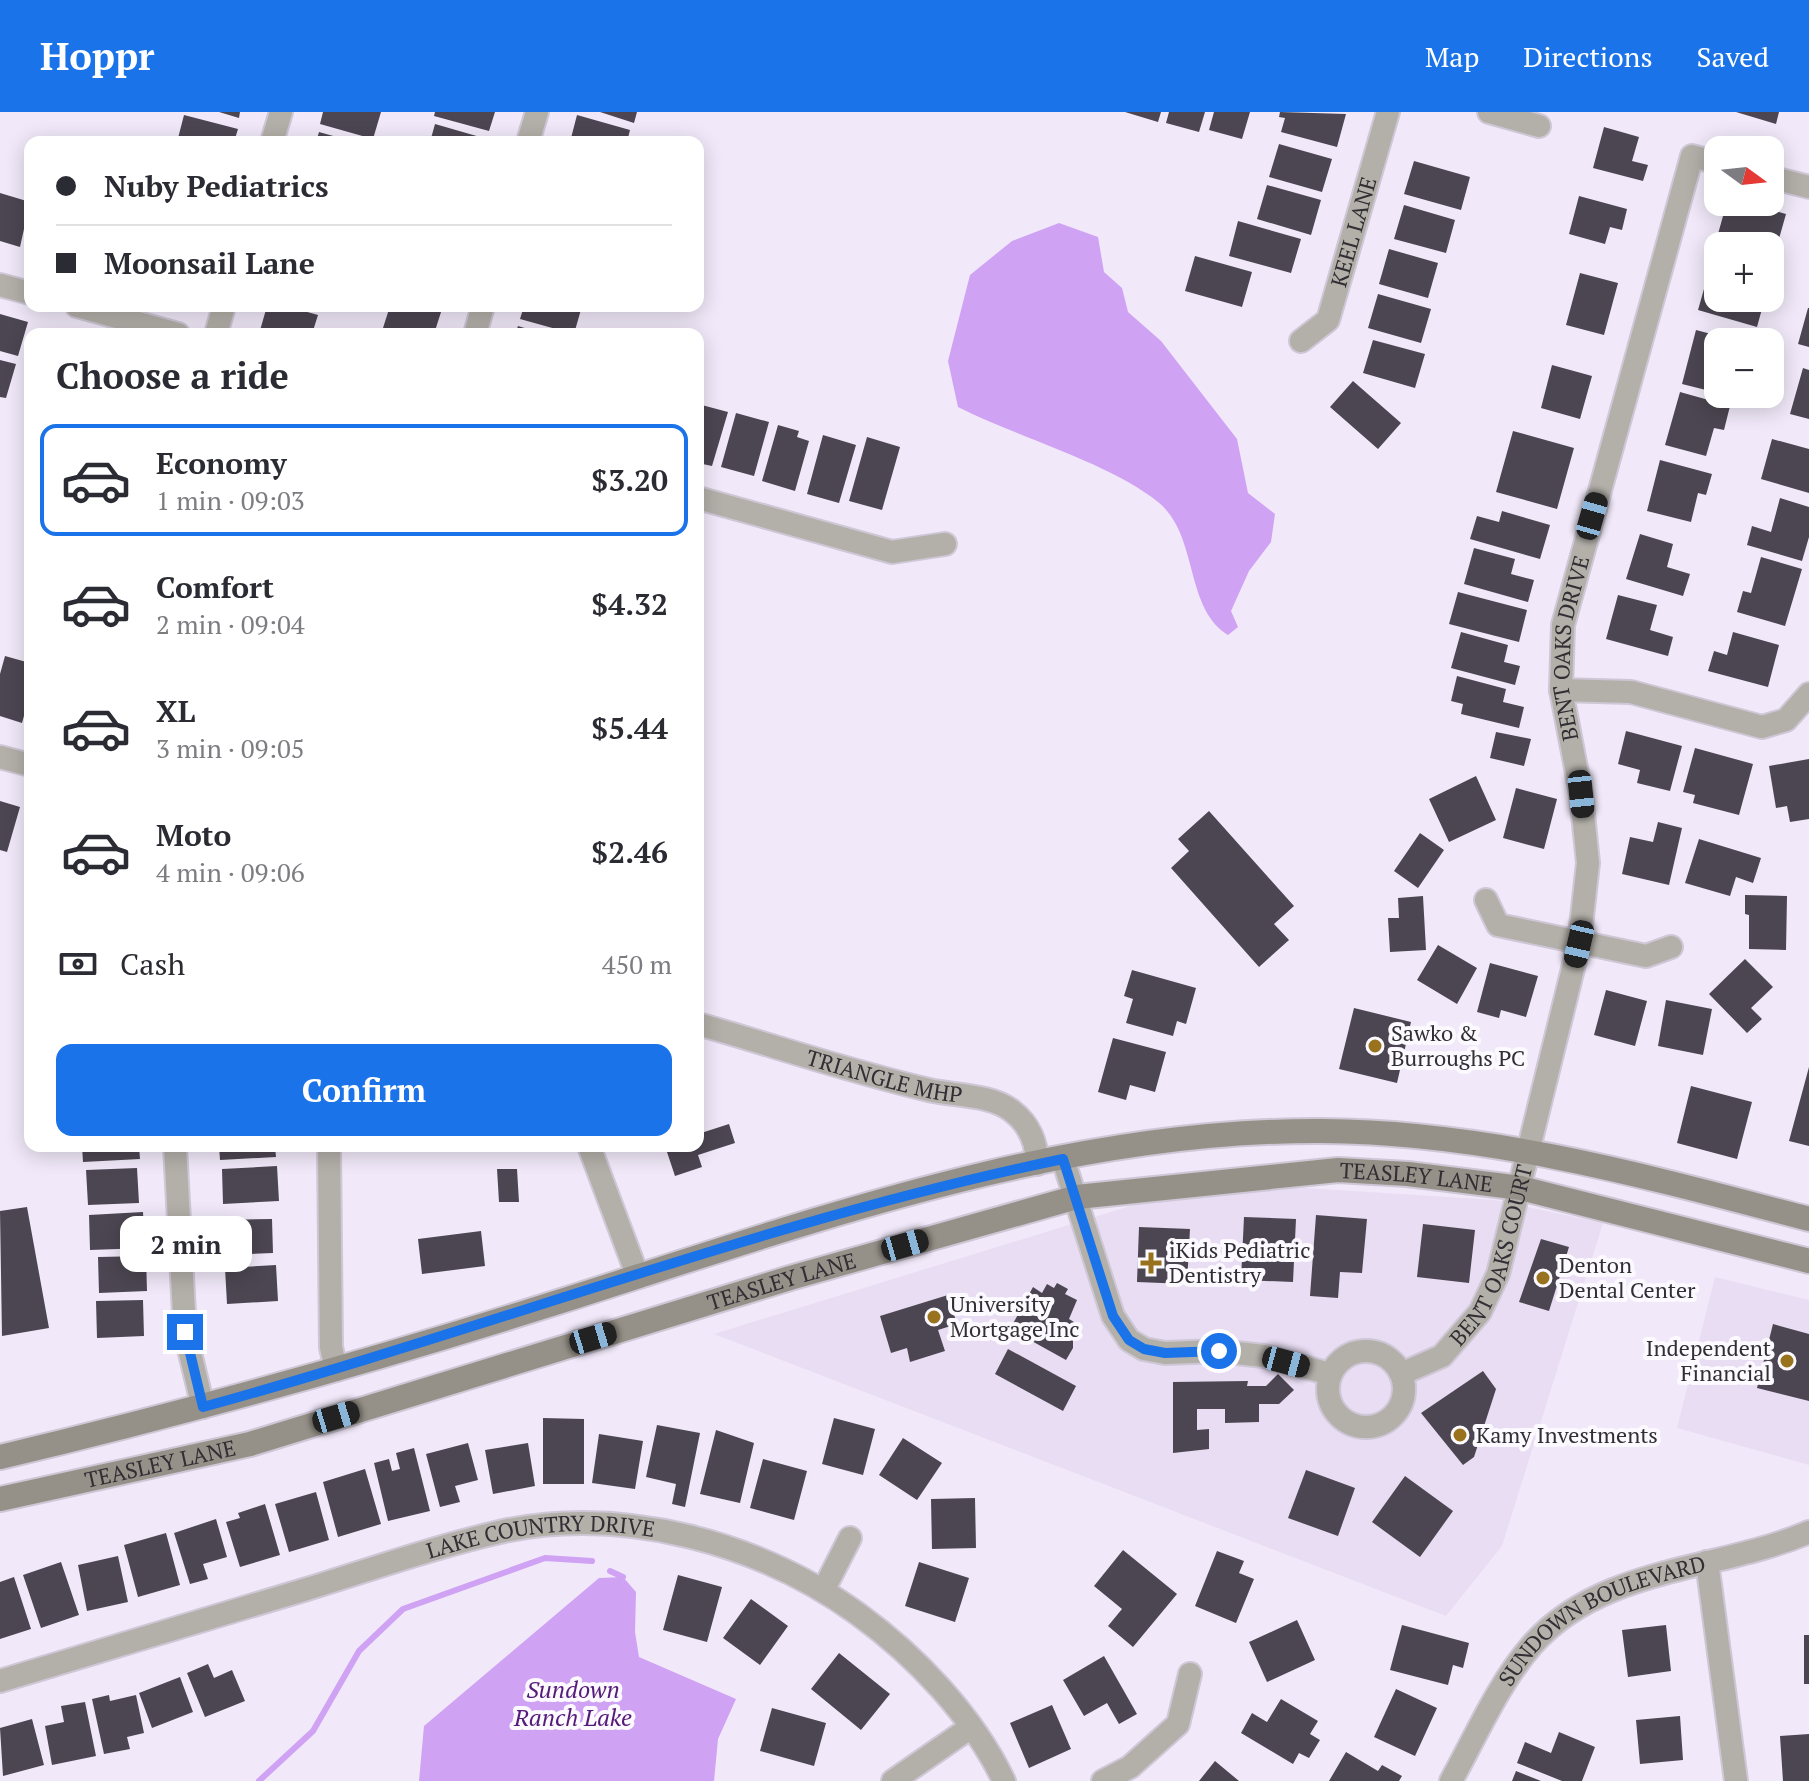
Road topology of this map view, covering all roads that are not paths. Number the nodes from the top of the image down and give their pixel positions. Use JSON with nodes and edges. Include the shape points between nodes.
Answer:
{"nodes":[{"id":1,"x":281,"y":112,"type":"edge"},
{"id":2,"x":537,"y":112,"type":"edge"},
{"id":3,"x":1388,"y":112,"type":"edge"},
{"id":4,"x":1489,"y":112,"type":"edge"},
{"id":5,"x":1539,"y":126,"type":"dead end"},
{"id":6,"x":274,"y":136,"type":"edge"},
{"id":7,"x":530,"y":136,"type":"edge"},
{"id":8,"x":1704,"y":159,"type":"edge"},
{"id":9,"x":1784,"y":181,"type":"edge"},
{"id":10,"x":1809,"y":187,"type":"edge"},
{"id":11,"x":0,"y":285,"type":"edge"},
{"id":12,"x":24,"y":291,"type":"edge"},
{"id":13,"x":99,"y":312,"type":"edge"},
{"id":14,"x":156,"y":328,"type":"edge"},
{"id":15,"x":1301,"y":341,"type":"dead end"},
{"id":16,"x":704,"y":500,"type":"edge"},
{"id":17,"x":945,"y":544,"type":"dead end"},
{"id":18,"x":1561,"y":690,"type":"junction"},
{"id":19,"x":1809,"y":694,"type":"edge"},
{"id":20,"x":0,"y":757,"type":"edge"},
{"id":21,"x":24,"y":763,"type":"edge"},
{"id":22,"x":1486,"y":900,"type":"dead end"},
{"id":23,"x":1579,"y":944,"type":"junction"},
{"id":24,"x":1671,"y":947,"type":"dead end"},
{"id":25,"x":704,"y":1026,"type":"edge"},
{"id":26,"x":1530,"y":1150,"type":"junction"},
{"id":27,"x":175,"y":1152,"type":"edge"},
{"id":28,"x":329,"y":1152,"type":"edge"},
{"id":29,"x":591,"y":1152,"type":"edge"},
{"id":30,"x":1063,"y":1159,"type":"junction"},
{"id":31,"x":1037,"y":1164,"type":"junction"},
{"id":32,"x":1521,"y":1188,"type":"junction"},
{"id":33,"x":1077,"y":1197,"type":"junction"},
{"id":34,"x":1809,"y":1219,"type":"edge"},
{"id":35,"x":1809,"y":1261,"type":"edge"},
{"id":36,"x":638,"y":1277,"type":"junction"},
{"id":37,"x":336,"y":1370,"type":"junction"},
{"id":38,"x":1330,"y":1374,"type":"junction"},
{"id":39,"x":1401,"y":1374,"type":"junction"},
{"id":40,"x":203,"y":1407,"type":"junction"},
{"id":41,"x":0,"y":1457,"type":"edge"},
{"id":42,"x":0,"y":1499,"type":"edge"},
{"id":43,"x":1809,"y":1532,"type":"edge"},
{"id":44,"x":850,"y":1538,"type":"dead end"},
{"id":45,"x":1707,"y":1562,"type":"junction"},
{"id":46,"x":824,"y":1589,"type":"junction"},
{"id":47,"x":1190,"y":1674,"type":"dead end"},
{"id":48,"x":0,"y":1681,"type":"edge"},
{"id":49,"x":971,"y":1727,"type":"junction"},
{"id":50,"x":893,"y":1781,"type":"edge"},
{"id":51,"x":1004,"y":1781,"type":"edge"},
{"id":52,"x":1103,"y":1781,"type":"edge"},
{"id":53,"x":1451,"y":1781,"type":"edge"},
{"id":54,"x":1736,"y":1781,"type":"edge"}],
"edges":[{"from":1,"to":6,"type":"street"},
{"from":2,"to":7,"type":"street"},
{"from":3,"to":15,"type":"street","name":"KEEL LANE","via":[[1328,320]]},
{"from":4,"to":5,"type":"street"},
{"from":8,"to":18,"type":"street","name":"BENT OAKS DRIVE","via":[[1692,156],[1568,604]]},
{"from":9,"to":10,"type":"street"},
{"from":11,"to":12,"type":"street"},
{"from":13,"to":14,"type":"street"},
{"from":16,"to":17,"type":"street","via":[[892,552]]},
{"from":18,"to":19,"type":"street","via":[[1631,692],[1762,727],[1786,720]]},
{"from":18,"to":23,"type":"street","name":"BENT OAKS DRIVE","via":[[1588,863]]},
{"from":20,"to":21,"type":"street"},
{"from":22,"to":23,"type":"street","via":[[1498,925]]},
{"from":23,"to":24,"type":"street","via":[[1646,956]]},
{"from":23,"to":26,"type":"street","name":"BENT OAKS DRIVE"},
{"from":25,"to":31,"type":"street","name":"TRIANGLE MHP","via":[[1010,1109],[1037,1146]]},
{"from":26,"to":30,"type":"main road","name":"TEASLEY LANE","via":[[1421,1135],[1323,1131],[1156,1142]]},
{"from":26,"to":32,"type":"street","name":"BENT OAKS COURT"},
{"from":26,"to":34,"type":"main road","name":"TEASLEY LANE"},
{"from":27,"to":40,"type":"street","via":[[185,1332]]},
{"from":28,"to":37,"type":"street","via":[[331,1347]]},
{"from":29,"to":36,"type":"street"},
{"from":30,"to":31,"type":"main road","name":"TEASLEY LANE"},
{"from":30,"to":33,"type":"street"},
{"from":31,"to":36,"type":"main road","name":"TEASLEY LANE","via":[[871,1203]]},
{"from":32,"to":33,"type":"main road","name":"TEASLEY LANE","via":[[1338,1170]]},
{"from":32,"to":35,"type":"main road","name":"TEASLEY LANE"},
{"from":32,"to":39,"type":"street","name":"BENT OAKS COURT","via":[[1498,1274],[1480,1312],[1442,1356]]},
{"from":33,"to":38,"type":"street","via":[[1113,1316],[1129,1340],[1165,1353],[1264,1356]]},
{"from":33,"to":42,"type":"main road","name":"TEASLEY LANE","via":[[760,1287],[250,1444]]},
{"from":36,"to":37,"type":"main road","name":"TEASLEY LANE"},
{"from":37,"to":40,"type":"main road","name":"TEASLEY LANE"},
{"from":38,"to":39,"type":"street","via":[[1343,1358],[1369,1350],[1383,1354]]},
{"from":38,"to":39,"type":"street","via":[[1329,1401],[1335,1413],[1359,1427],[1390,1419],[1401,1404]]},
{"from":40,"to":41,"type":"main road","name":"TEASLEY LANE"},
{"from":43,"to":45,"type":"street","name":"SUNDOWN BOULEVARD"},
{"from":44,"to":46,"type":"street"},
{"from":45,"to":53,"type":"street","name":"SUNDOWN BOULEVARD","via":[[1589,1599],[1565,1616],[1532,1645],[1506,1682]]},
{"from":45,"to":54,"type":"street"},
{"from":46,"to":48,"type":"street","name":"LAKE COUNTRY DRIVE","via":[[743,1552],[652,1528],[598,1523],[506,1531]]},
{"from":46,"to":49,"type":"street","name":"LAKE COUNTRY DRIVE","via":[[899,1644]]},
{"from":47,"to":52,"type":"street","via":[[1178,1724],[1130,1767]]},
{"from":49,"to":50,"type":"street"},
{"from":49,"to":51,"type":"street","name":"LAKE COUNTRY DRIVE"}]}
